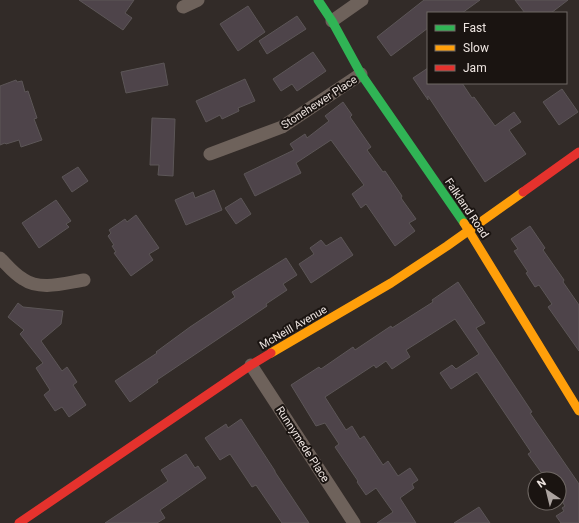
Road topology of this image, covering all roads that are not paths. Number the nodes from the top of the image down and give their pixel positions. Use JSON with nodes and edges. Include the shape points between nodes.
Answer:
{"nodes":[{"id":1,"x":198,"y":0,"type":"edge"},
{"id":2,"x":318,"y":0,"type":"edge"},
{"id":3,"x":362,"y":0,"type":"edge"},
{"id":4,"x":183,"y":8,"type":"dead end"},
{"id":5,"x":332,"y":21,"type":"junction"},
{"id":6,"x":362,"y":74,"type":"junction"},
{"id":7,"x":579,"y":152,"type":"edge"},
{"id":8,"x":210,"y":154,"type":"dead end"},
{"id":9,"x":469,"y":230,"type":"junction"},
{"id":10,"x":0,"y":258,"type":"edge"},
{"id":11,"x":84,"y":280,"type":"dead end"},
{"id":12,"x":251,"y":365,"type":"junction"},
{"id":13,"x":579,"y":411,"type":"edge"},
{"id":14,"x":19,"y":523,"type":"edge"},
{"id":15,"x":354,"y":523,"type":"edge"}],
"edges":[{"from":1,"to":4,"type":"street"},
{"from":2,"to":5,"type":"street","name":"Falkland Road"},
{"from":3,"to":5,"type":"street"},
{"from":5,"to":6,"type":"street","name":"Falkland Road"},
{"from":6,"to":8,"type":"street","name":"Stonehewer Place","via":[[282,127]]},
{"from":6,"to":9,"type":"street","name":"Falkland Road"},
{"from":7,"to":9,"type":"street","name":"McNeill Avenue"},
{"from":9,"to":12,"type":"street","name":"McNeill Avenue","via":[[391,283]]},
{"from":9,"to":13,"type":"street","name":"Falkland Road"},
{"from":10,"to":11,"type":"street","via":[[20,277],[36,285],[50,286]]},
{"from":12,"to":14,"type":"street","name":"McNeill Avenue"},
{"from":12,"to":15,"type":"street","name":"Runnymede Place"}]}
